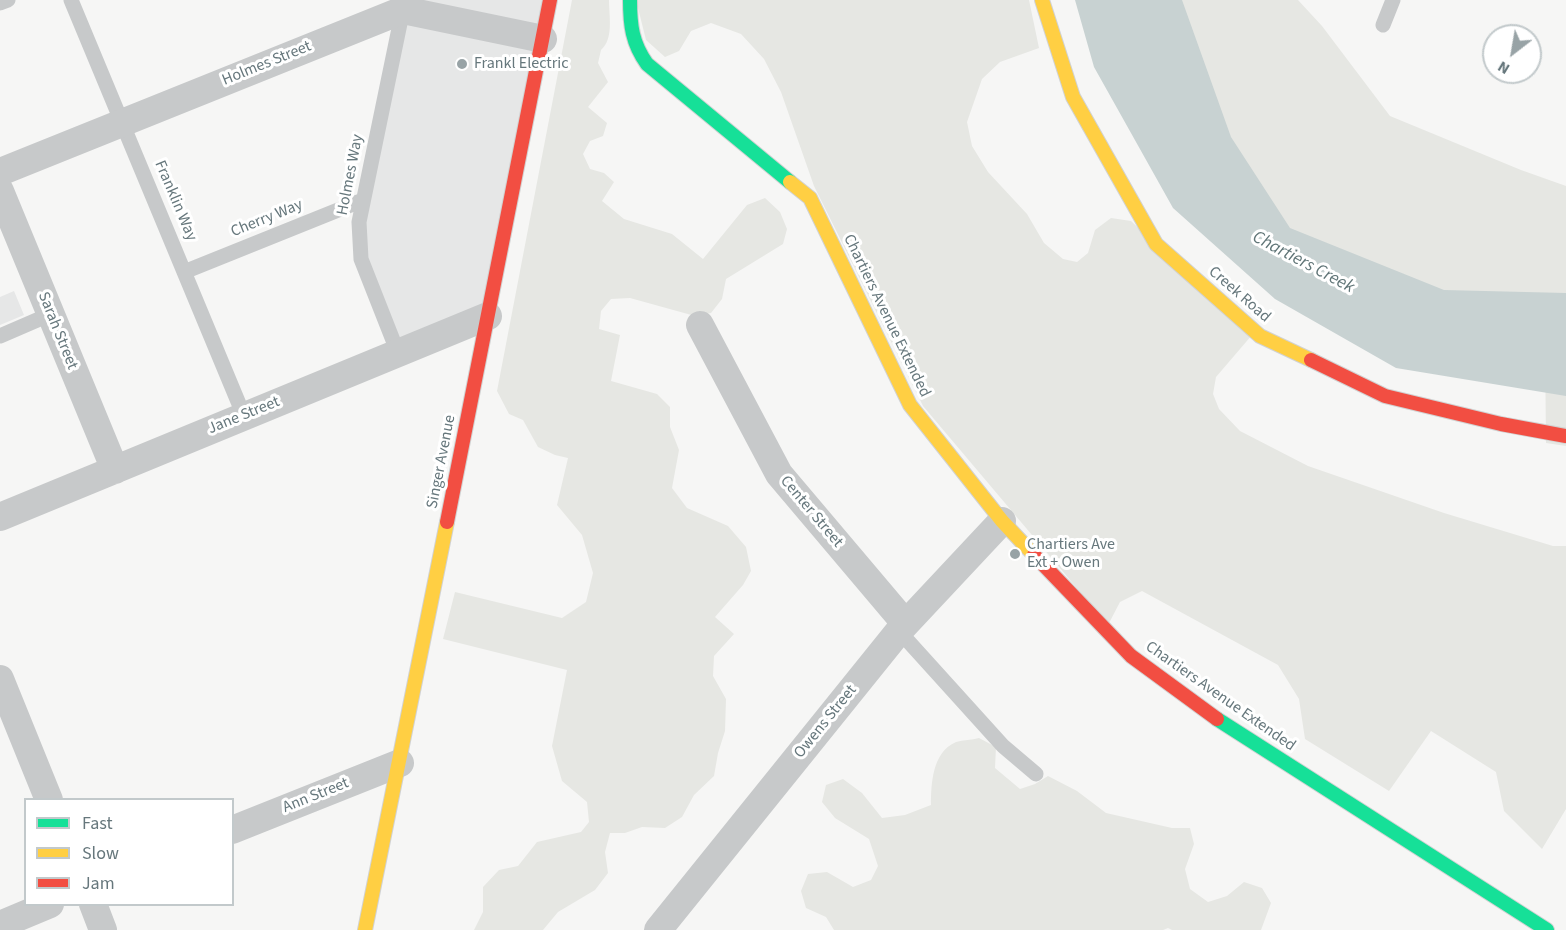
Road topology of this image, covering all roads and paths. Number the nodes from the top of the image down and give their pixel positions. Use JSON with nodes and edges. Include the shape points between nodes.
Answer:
{"nodes":[{"id":1,"x":8,"y":0,"type":"edge"},
{"id":2,"x":72,"y":0,"type":"edge"},
{"id":3,"x":550,"y":0,"type":"edge"},
{"id":4,"x":630,"y":0,"type":"edge"},
{"id":5,"x":1042,"y":0,"type":"edge"},
{"id":6,"x":1393,"y":0,"type":"edge"},
{"id":7,"x":0,"y":3,"type":"edge"},
{"id":8,"x":404,"y":5,"type":"edge"},
{"id":9,"x":1383,"y":25,"type":"dead end"},
{"id":10,"x":543,"y":39,"type":"junction"},
{"id":11,"x":122,"y":122,"type":"junction"},
{"id":12,"x":0,"y":172,"type":"edge"},
{"id":13,"x":0,"y":191,"type":"edge"},
{"id":14,"x":363,"y":200,"type":"junction"},
{"id":15,"x":184,"y":272,"type":"junction"},
{"id":16,"x":51,"y":314,"type":"junction"},
{"id":17,"x":488,"y":316,"type":"junction"},
{"id":18,"x":700,"y":324,"type":"dead end"},
{"id":19,"x":0,"y":336,"type":"edge"},
{"id":20,"x":398,"y":353,"type":"junction"},
{"id":21,"x":244,"y":416,"type":"junction"},
{"id":22,"x":1566,"y":436,"type":"edge"},
{"id":23,"x":115,"y":470,"type":"junction"},
{"id":24,"x":0,"y":517,"type":"edge"},
{"id":25,"x":1002,"y":520,"type":"junction"},
{"id":26,"x":902,"y":627,"type":"junction"},
{"id":27,"x":0,"y":679,"type":"edge"},
{"id":28,"x":400,"y":763,"type":"junction"},
{"id":29,"x":1036,"y":774,"type":"dead end"},
{"id":30,"x":49,"y":798,"type":"edge"},
{"id":31,"x":234,"y":829,"type":"edge"},
{"id":32,"x":45,"y":906,"type":"edge"},
{"id":33,"x":94,"y":906,"type":"edge"},
{"id":34,"x":0,"y":925,"type":"edge"},
{"id":35,"x":103,"y":930,"type":"edge"},
{"id":36,"x":365,"y":930,"type":"edge"},
{"id":37,"x":658,"y":930,"type":"edge"},
{"id":38,"x":1547,"y":930,"type":"edge"}],
"edges":[{"from":1,"to":7,"type":"lane"},
{"from":2,"to":11,"type":"lane","name":"Franklin Way"},
{"from":3,"to":10,"type":"street","name":"Singer Avenue"},
{"from":4,"to":25,"type":"street","name":"Chartiers Avenue Extended","via":[[630,30],[635,48],[647,64],[810,198],[910,405]]},
{"from":5,"to":22,"type":"street","name":"Creek Road","via":[[1073,97],[1156,244],[1260,336],[1385,396]]},
{"from":6,"to":9,"type":"lane"},
{"from":8,"to":10,"type":"street"},
{"from":8,"to":11,"type":"street","name":"Holmes Street"},
{"from":8,"to":14,"type":"lane","name":"Holmes Way"},
{"from":10,"to":17,"type":"street","name":"Singer Avenue"},
{"from":11,"to":12,"type":"street","name":"Holmes Street"},
{"from":11,"to":15,"type":"lane","name":"Franklin Way"},
{"from":13,"to":16,"type":"street","name":"Sarah Street"},
{"from":14,"to":15,"type":"lane","name":"Cherry Way"},
{"from":14,"to":20,"type":"lane","name":"Holmes Way","via":[[359,222],[361,259]]},
{"from":15,"to":21,"type":"lane","name":"Franklin Way"},
{"from":16,"to":19,"type":"lane"},
{"from":16,"to":23,"type":"street","name":"Sarah Street"},
{"from":17,"to":20,"type":"street","name":"Jane Street"},
{"from":17,"to":28,"type":"street","name":"Singer Avenue"},
{"from":18,"to":26,"type":"street","name":"Center Street","via":[[779,474]]},
{"from":20,"to":21,"type":"street","name":"Jane Street"},
{"from":21,"to":23,"type":"street","name":"Jane Street"},
{"from":23,"to":24,"type":"street","name":"Jane Street"},
{"from":25,"to":26,"type":"street","name":"Owens Street"},
{"from":25,"to":38,"type":"street","name":"Chartiers Avenue Extended","via":[[1131,656],[1216,718]]},
{"from":26,"to":29,"type":"lane","via":[[1003,746]]},
{"from":26,"to":37,"type":"street","name":"Owens Street"},
{"from":27,"to":30,"type":"street"},
{"from":28,"to":31,"type":"street","name":"Ann Street"},
{"from":28,"to":36,"type":"street","name":"Singer Avenue"},
{"from":32,"to":34,"type":"street"},
{"from":33,"to":35,"type":"street"}]}
